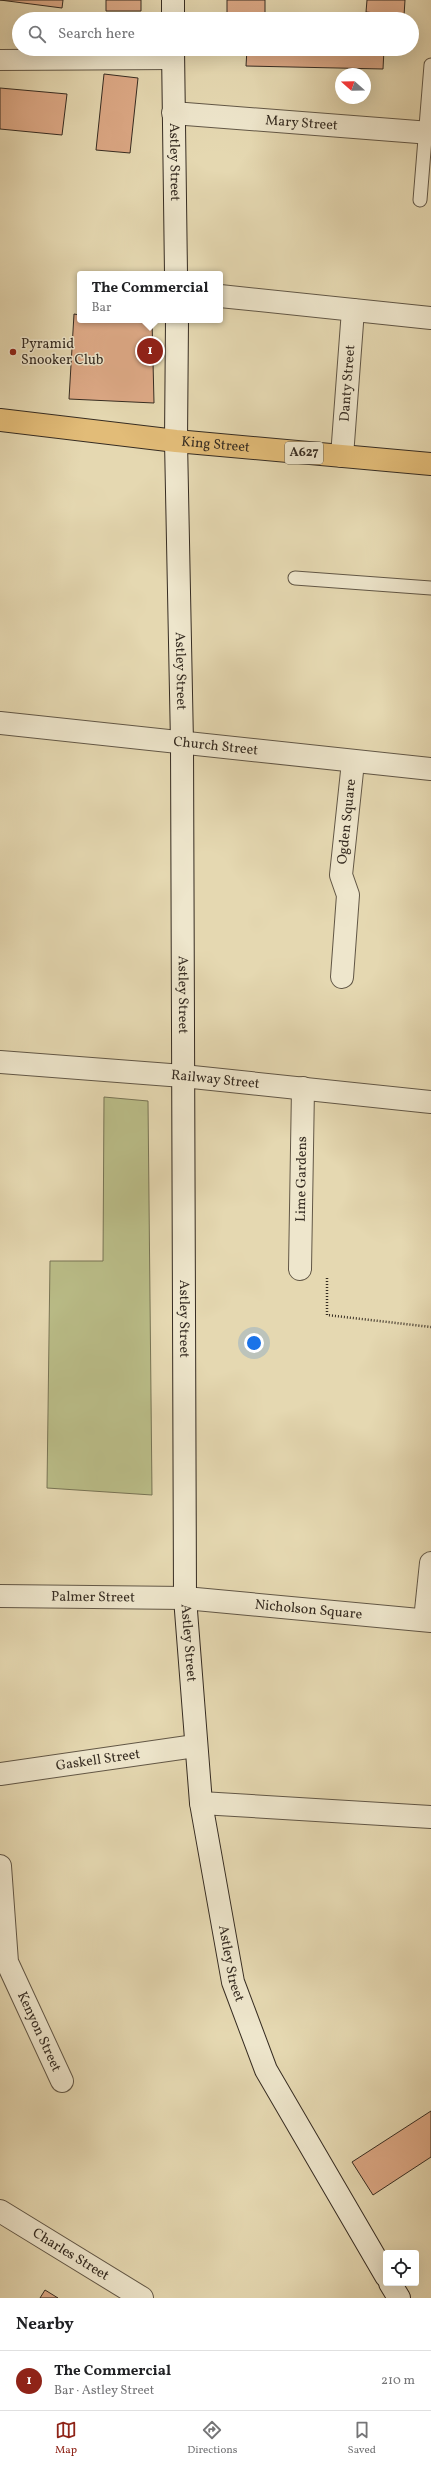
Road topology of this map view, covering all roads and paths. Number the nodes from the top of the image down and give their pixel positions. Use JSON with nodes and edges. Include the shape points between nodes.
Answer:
{"nodes":[{"id":1,"x":173,"y":0,"type":"edge"},
{"id":2,"x":173,"y":12,"type":"edge"},
{"id":3,"x":115,"y":56,"type":"edge"},
{"id":4,"x":173,"y":56,"type":"edge"},
{"id":5,"x":0,"y":60,"type":"edge"},
{"id":6,"x":431,"y":64,"type":"edge"},
{"id":7,"x":173,"y":113,"type":"junction"},
{"id":8,"x":428,"y":132,"type":"edge"},
{"id":9,"x":420,"y":200,"type":"dead end"},
{"id":10,"x":176,"y":271,"type":"edge"},
{"id":11,"x":223,"y":296,"type":"edge"},
{"id":12,"x":353,"y":310,"type":"junction"},
{"id":13,"x":431,"y":318,"type":"edge"},
{"id":14,"x":177,"y":323,"type":"edge"},
{"id":15,"x":0,"y":420,"type":"edge"},
{"id":16,"x":176,"y":441,"type":"junction"},
{"id":17,"x":342,"y":456,"type":"junction"},
{"id":18,"x":431,"y":464,"type":"edge"},
{"id":19,"x":295,"y":578,"type":"dead end"},
{"id":20,"x":431,"y":588,"type":"edge"},
{"id":21,"x":0,"y":723,"type":"edge"},
{"id":22,"x":182,"y":743,"type":"junction"},
{"id":23,"x":354,"y":762,"type":"junction"},
{"id":24,"x":431,"y":769,"type":"edge"},
{"id":25,"x":342,"y":977,"type":"dead end"},
{"id":26,"x":0,"y":1062,"type":"edge"},
{"id":27,"x":183,"y":1076,"type":"junction"},
{"id":28,"x":303,"y":1088,"type":"junction"},
{"id":29,"x":431,"y":1102,"type":"edge"},
{"id":30,"x":300,"y":1269,"type":"dead end"},
{"id":31,"x":327,"y":1275,"type":"dead end"},
{"id":32,"x":431,"y":1327,"type":"edge"},
{"id":33,"x":431,"y":1563,"type":"edge"},
{"id":34,"x":0,"y":1596,"type":"edge"},
{"id":35,"x":185,"y":1598,"type":"junction"},
{"id":36,"x":428,"y":1621,"type":"edge"},
{"id":37,"x":195,"y":1746,"type":"junction"},
{"id":38,"x":0,"y":1774,"type":"edge"},
{"id":39,"x":201,"y":1804,"type":"junction"},
{"id":40,"x":431,"y":1817,"type":"edge"},
{"id":41,"x":0,"y":1866,"type":"edge"},
{"id":42,"x":62,"y":2081,"type":"dead end"},
{"id":43,"x":0,"y":2211,"type":"edge"},
{"id":44,"x":383,"y":2271,"type":"edge"},
{"id":45,"x":392,"y":2286,"type":"edge"},
{"id":46,"x":142,"y":2298,"type":"edge"},
{"id":47,"x":399,"y":2298,"type":"edge"}],
"edges":[{"from":1,"to":2,"type":"street"},
{"from":3,"to":5,"type":"street"},
{"from":4,"to":7,"type":"street","name":"Astley Street"},
{"from":6,"to":8,"type":"lane"},
{"from":7,"to":8,"type":"street","name":"Mary Street"},
{"from":7,"to":10,"type":"street","name":"Astley Street"},
{"from":8,"to":9,"type":"lane"},
{"from":11,"to":12,"type":"street"},
{"from":12,"to":13,"type":"street"},
{"from":12,"to":17,"type":"street","name":"Danty Street"},
{"from":14,"to":16,"type":"street","name":"Astley Street"},
{"from":15,"to":16,"type":"main road","name":"King Street","number":"A627"},
{"from":16,"to":17,"type":"main road","name":"King Street","number":"A627"},
{"from":16,"to":22,"type":"street","name":"Astley Street"},
{"from":17,"to":18,"type":"main road","name":"King Street","number":"A627"},
{"from":19,"to":20,"type":"lane"},
{"from":21,"to":22,"type":"street","name":"Church Street"},
{"from":22,"to":23,"type":"street","name":"Church Street"},
{"from":22,"to":27,"type":"street","name":"Astley Street"},
{"from":23,"to":24,"type":"street","name":"Church Street"},
{"from":23,"to":25,"type":"street","name":"Ogden Square","via":[[341,875],[348,895]]},
{"from":26,"to":27,"type":"street","name":"Railway Street"},
{"from":27,"to":28,"type":"street","name":"Railway Street"},
{"from":27,"to":35,"type":"street","name":"Astley Street"},
{"from":28,"to":29,"type":"street","name":"Railway Street"},
{"from":28,"to":30,"type":"street","name":"Lime Gardens"},
{"from":31,"to":32,"type":"path","via":[[327,1315]]},
{"from":33,"to":36,"type":"street"},
{"from":34,"to":35,"type":"street","name":"Palmer Street"},
{"from":35,"to":36,"type":"street","name":"Nicholson Square"},
{"from":35,"to":37,"type":"street","name":"Astley Street"},
{"from":37,"to":38,"type":"street","name":"Gaskell Street"},
{"from":37,"to":39,"type":"street","name":"Astley Street"},
{"from":39,"to":40,"type":"street"},
{"from":39,"to":44,"type":"street","name":"Astley Street","via":[[233,1982],[266,2070]]},
{"from":41,"to":42,"type":"street","name":"Kenyon Street","via":[[7,1962]]},
{"from":43,"to":46,"type":"street","name":"Charles Street"},
{"from":45,"to":47,"type":"street"}]}
